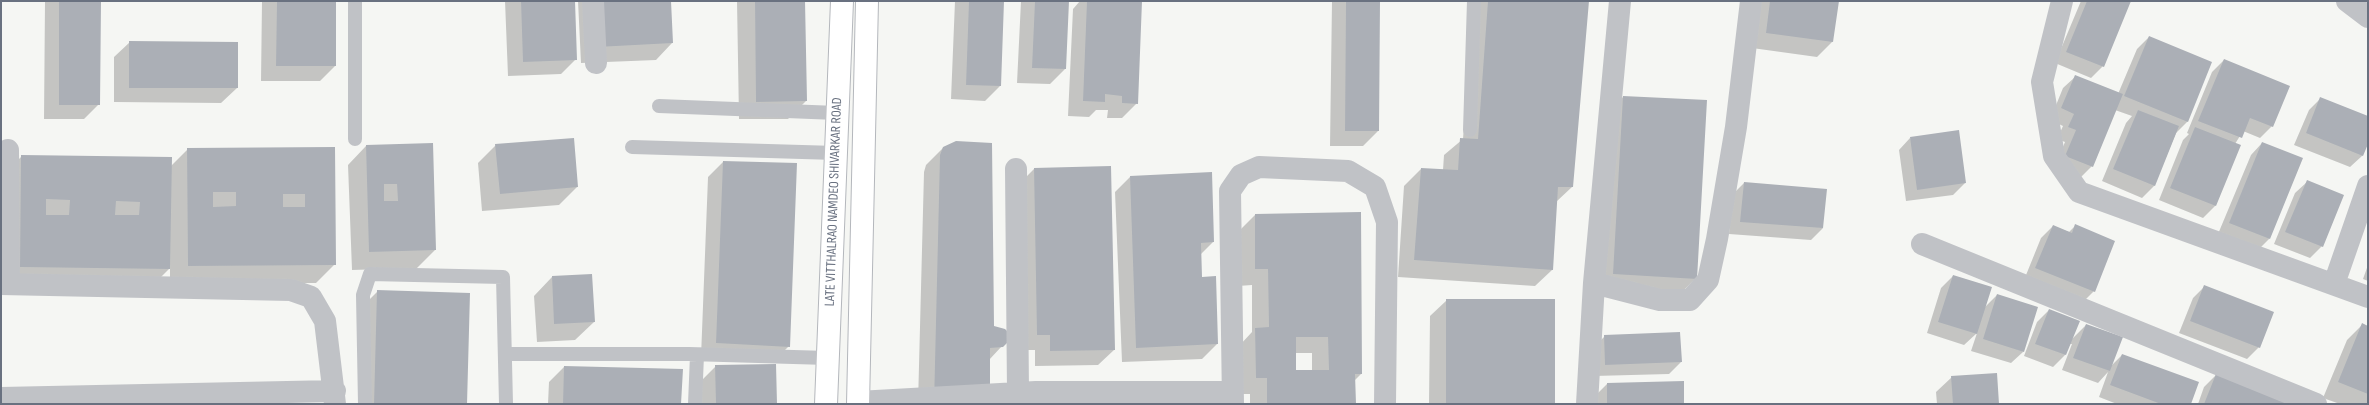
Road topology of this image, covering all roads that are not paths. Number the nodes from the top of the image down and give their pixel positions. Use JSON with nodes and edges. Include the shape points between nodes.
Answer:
{"nodes":[{"id":1,"x":355,"y":1,"type":"edge"},
{"id":2,"x":593,"y":1,"type":"edge"},
{"id":3,"x":842,"y":1,"type":"edge"},
{"id":4,"x":867,"y":1,"type":"edge"},
{"id":5,"x":1474,"y":1,"type":"edge"},
{"id":6,"x":1620,"y":1,"type":"edge"},
{"id":7,"x":1751,"y":1,"type":"edge"},
{"id":8,"x":2062,"y":1,"type":"edge"},
{"id":9,"x":2347,"y":1,"type":"edge"},
{"id":10,"x":2368,"y":17,"type":"edge"},
{"id":11,"x":596,"y":63,"type":"dead end"},
{"id":12,"x":659,"y":106,"type":"dead end"},
{"id":13,"x":837,"y":113,"type":"junction"},
{"id":14,"x":1470,"y":130,"type":"dead end"},
{"id":15,"x":355,"y":139,"type":"dead end"},
{"id":16,"x":632,"y":147,"type":"dead end"},
{"id":17,"x":8,"y":150,"type":"dead end"},
{"id":18,"x":836,"y":153,"type":"junction"},
{"id":19,"x":1016,"y":169,"type":"dead end"},
{"id":20,"x":2368,"y":186,"type":"edge"},
{"id":21,"x":1922,"y":244,"type":"dead end"},
{"id":22,"x":1594,"y":283,"type":"junction"},
{"id":23,"x":5,"y":284,"type":"edge"},
{"id":24,"x":2334,"y":284,"type":"junction"},
{"id":25,"x":2368,"y":297,"type":"edge"},
{"id":26,"x":505,"y":354,"type":"junction"},
{"id":27,"x":697,"y":355,"type":"junction"},
{"id":28,"x":828,"y":358,"type":"junction"},
{"id":29,"x":1018,"y":393,"type":"junction"},
{"id":30,"x":1,"y":398,"type":"edge"},
{"id":31,"x":335,"y":398,"type":"edge"},
{"id":32,"x":1233,"y":398,"type":"edge"},
{"id":33,"x":858,"y":403,"type":"edge"},
{"id":34,"x":365,"y":404,"type":"edge"},
{"id":35,"x":506,"y":404,"type":"edge"},
{"id":36,"x":695,"y":404,"type":"edge"},
{"id":37,"x":826,"y":404,"type":"edge"},
{"id":38,"x":1385,"y":404,"type":"edge"},
{"id":39,"x":1587,"y":404,"type":"edge"},
{"id":40,"x":2316,"y":404,"type":"edge"}],
"edges":[{"from":1,"to":15,"type":"lane"},
{"from":2,"to":11,"type":"street"},
{"from":3,"to":13,"type":"main road","name":"LATE VITTHALRAO NAMDEO SHIVARKAR ROAD"},
{"from":4,"to":33,"type":"main road","name":"LATE VITTHALRAO NAMDEO SHIVARKAR ROAD"},
{"from":5,"to":14,"type":"lane"},
{"from":6,"to":22,"type":"street"},
{"from":7,"to":22,"type":"street","via":[[1736,128],[1708,280],[1690,300],[1660,300]]},
{"from":8,"to":24,"type":"street","via":[[2042,82],[2054,156],[2079,192]]},
{"from":9,"to":10,"type":"street"},
{"from":12,"to":13,"type":"lane"},
{"from":13,"to":18,"type":"main road","name":"LATE VITTHALRAO NAMDEO SHIVARKAR ROAD"},
{"from":16,"to":18,"type":"lane"},
{"from":17,"to":23,"type":"street"},
{"from":18,"to":28,"type":"main road","name":"LATE VITTHALRAO NAMDEO SHIVARKAR ROAD"},
{"from":19,"to":29,"type":"street"},
{"from":20,"to":24,"type":"street"},
{"from":21,"to":40,"type":"street"},
{"from":22,"to":39,"type":"street"},
{"from":23,"to":31,"type":"street","via":[[291,290],[311,297],[325,321]]},
{"from":24,"to":25,"type":"street"},
{"from":26,"to":27,"type":"lane"},
{"from":26,"to":34,"type":"lane","via":[[503,278],[370,274],[363,295]]},
{"from":26,"to":35,"type":"lane"},
{"from":27,"to":28,"type":"lane"},
{"from":27,"to":36,"type":"lane"},
{"from":28,"to":37,"type":"main road","name":"LATE VITTHALRAO NAMDEO SHIVARKAR ROAD"},
{"from":29,"to":32,"type":"street"},
{"from":29,"to":33,"type":"street"},
{"from":30,"to":31,"type":"street"},
{"from":32,"to":38,"type":"street","via":[[1230,191],[1240,175],[1259,167],[1348,171],[1375,187],[1387,222]]}]}
